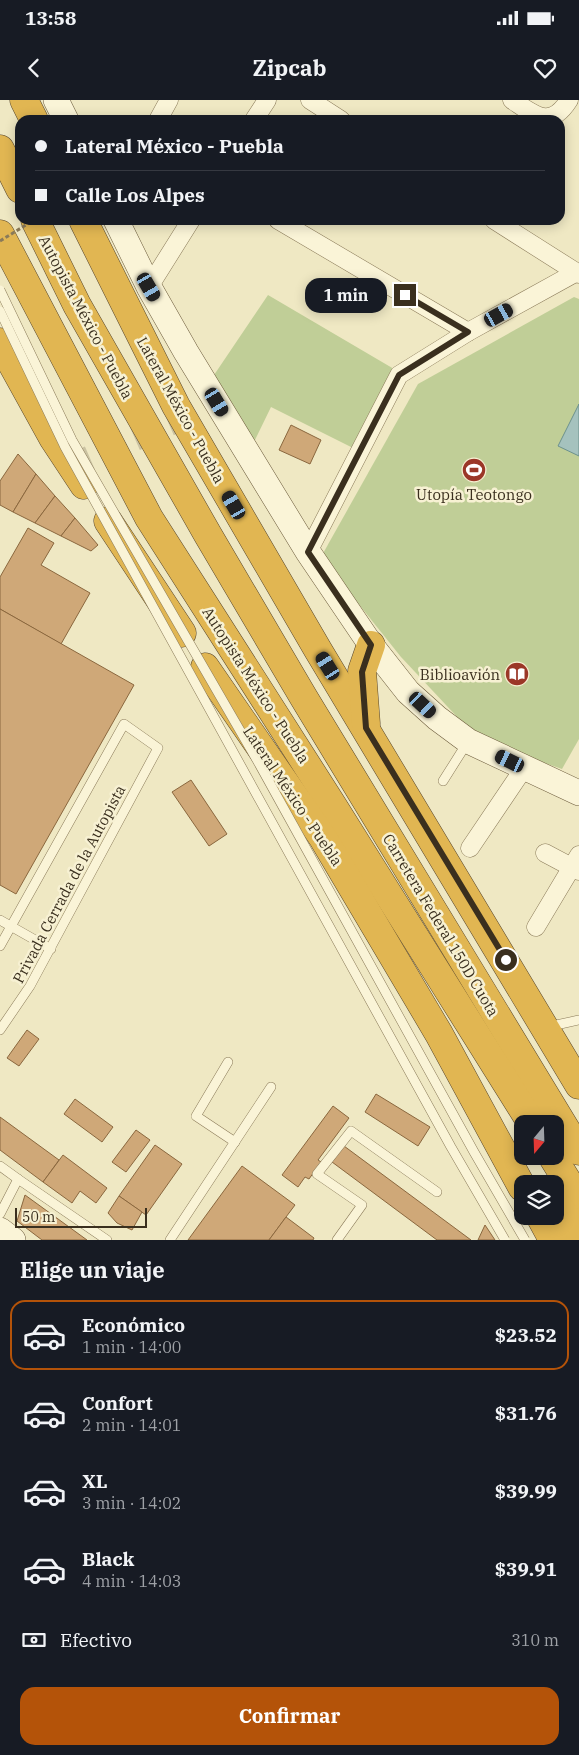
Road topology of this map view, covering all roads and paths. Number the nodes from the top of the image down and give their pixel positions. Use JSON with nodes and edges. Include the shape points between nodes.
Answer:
{"nodes":[{"id":1,"x":24,"y":100,"type":"edge"},
{"id":2,"x":56,"y":100,"type":"edge"},
{"id":3,"x":169,"y":100,"type":"edge"},
{"id":4,"x":267,"y":100,"type":"edge"},
{"id":5,"x":310,"y":100,"type":"edge"},
{"id":6,"x":512,"y":100,"type":"edge"},
{"id":7,"x":569,"y":100,"type":"edge"},
{"id":8,"x":32,"y":115,"type":"edge"},
{"id":9,"x":64,"y":115,"type":"edge"},
{"id":10,"x":161,"y":115,"type":"edge"},
{"id":11,"x":257,"y":115,"type":"edge"},
{"id":12,"x":333,"y":115,"type":"edge"},
{"id":13,"x":534,"y":115,"type":"edge"},
{"id":14,"x":557,"y":115,"type":"edge"},
{"id":15,"x":0,"y":149,"type":"edge"},
{"id":16,"x":15,"y":179,"type":"edge"},
{"id":17,"x":26,"y":225,"type":"edge"},
{"id":18,"x":37,"y":225,"type":"edge"},
{"id":19,"x":86,"y":225,"type":"edge"},
{"id":20,"x":118,"y":225,"type":"edge"},
{"id":21,"x":188,"y":225,"type":"edge"},
{"id":22,"x":286,"y":225,"type":"edge"},
{"id":23,"x":502,"y":225,"type":"edge"},
{"id":24,"x":0,"y":234,"type":"edge"},
{"id":25,"x":0,"y":241,"type":"edge"},
{"id":26,"x":577,"y":274,"type":"edge"},
{"id":27,"x":149,"y":287,"type":"junction"},
{"id":28,"x":0,"y":290,"type":"edge"},
{"id":29,"x":0,"y":311,"type":"edge"},
{"id":30,"x":468,"y":332,"type":"junction"},
{"id":31,"x":0,"y":342,"type":"edge"},
{"id":32,"x":0,"y":368,"type":"edge"},
{"id":33,"x":67,"y":468,"type":"dead end"},
{"id":34,"x":308,"y":552,"type":"junction"},
{"id":35,"x":371,"y":645,"type":"junction"},
{"id":36,"x":304,"y":698,"type":"joint"},
{"id":37,"x":366,"y":728,"type":"junction"},
{"id":38,"x":468,"y":741,"type":"junction"},
{"id":39,"x":524,"y":768,"type":"junction"},
{"id":40,"x":444,"y":781,"type":"dead end"},
{"id":41,"x":579,"y":793,"type":"edge"},
{"id":42,"x":470,"y":848,"type":"dead end"},
{"id":43,"x":545,"y":853,"type":"dead end"},
{"id":44,"x":576,"y":865,"type":"edge"},
{"id":45,"x":0,"y":920,"type":"edge"},
{"id":46,"x":11,"y":926,"type":"junction"},
{"id":47,"x":536,"y":927,"type":"dead end"},
{"id":48,"x":0,"y":946,"type":"edge"},
{"id":49,"x":51,"y":948,"type":"junction"},
{"id":50,"x":579,"y":1020,"type":"edge"},
{"id":51,"x":546,"y":1027,"type":"junction"},
{"id":52,"x":0,"y":1030,"type":"edge"},
{"id":53,"x":228,"y":1062,"type":"dead end"},
{"id":54,"x":579,"y":1085,"type":"edge"},
{"id":55,"x":271,"y":1087,"type":"dead end"},
{"id":56,"x":479,"y":1105,"type":"junction"},
{"id":57,"x":526,"y":1115,"type":"edge"},
{"id":58,"x":235,"y":1142,"type":"junction"},
{"id":59,"x":579,"y":1151,"type":"edge"},
{"id":60,"x":558,"y":1165,"type":"edge"},
{"id":61,"x":0,"y":1166,"type":"edge"},
{"id":62,"x":515,"y":1175,"type":"edge"},
{"id":63,"x":535,"y":1175,"type":"edge"},
{"id":64,"x":18,"y":1179,"type":"junction"},
{"id":65,"x":437,"y":1192,"type":"dead end"},
{"id":66,"x":579,"y":1200,"type":"edge"},
{"id":67,"x":0,"y":1214,"type":"edge"},
{"id":68,"x":564,"y":1214,"type":"edge"},
{"id":69,"x":536,"y":1225,"type":"edge"},
{"id":70,"x":545,"y":1225,"type":"edge"},
{"id":71,"x":0,"y":1230,"type":"edge"},
{"id":72,"x":579,"y":1235,"type":"edge"},
{"id":73,"x":13,"y":1240,"type":"edge"},
{"id":74,"x":107,"y":1240,"type":"edge"},
{"id":75,"x":170,"y":1240,"type":"edge"},
{"id":76,"x":337,"y":1240,"type":"edge"},
{"id":77,"x":505,"y":1240,"type":"edge"},
{"id":78,"x":525,"y":1240,"type":"edge"},
{"id":79,"x":542,"y":1240,"type":"edge"},
{"id":80,"x":553,"y":1240,"type":"edge"}],
"edges":[{"from":1,"to":8,"type":"highway"},
{"from":2,"to":9,"type":"street"},
{"from":3,"to":10,"type":"street"},
{"from":4,"to":11,"type":"street"},
{"from":5,"to":12,"type":"street"},
{"from":6,"to":13,"type":"street"},
{"from":7,"to":14,"type":"street"},
{"from":15,"to":16,"type":"highway"},
{"from":17,"to":25,"type":"path","bridge":true},
{"from":18,"to":36,"type":"highway","name":"Autopista México - Puebla","via":[[133,405]]},
{"from":19,"to":37,"type":"highway","name":"Lateral México - Puebla","via":[[176,406]]},
{"from":20,"to":27,"type":"street"},
{"from":21,"to":27,"type":"street"},
{"from":22,"to":30,"type":"street"},
{"from":23,"to":26,"type":"street"},
{"from":24,"to":57,"type":"highway","name":"Autopista México - Puebla","via":[[149,518]]},
{"from":26,"to":30,"type":"street"},
{"from":27,"to":34,"type":"street","via":[[207,406]]},
{"from":28,"to":78,"type":"lane","bridge":true,"via":[[72,440],[257,760]]},
{"from":29,"to":77,"type":"lane","bridge":true,"via":[[65,448]]},
{"from":30,"to":34,"type":"street","via":[[399,375]]},
{"from":31,"to":56,"type":"highway","name":"Lateral México - Puebla","via":[[58,446],[323,838]]},
{"from":32,"to":33,"type":"street","via":[[48,455]]},
{"from":34,"to":35,"type":"street"},
{"from":35,"to":37,"type":"highway","via":[[362,672]]},
{"from":35,"to":38,"type":"street","via":[[408,692]]},
{"from":36,"to":59,"type":"highway","name":"Carretera Federal 150D Cuota"},
{"from":37,"to":51,"type":"highway","name":"Lateral México - Puebla"},
{"from":38,"to":39,"type":"street"},
{"from":38,"to":40,"type":"lane"},
{"from":39,"to":41,"type":"street"},
{"from":39,"to":42,"type":"street"},
{"from":43,"to":44,"type":"street"},
{"from":44,"to":47,"type":"street"},
{"from":45,"to":46,"type":"lane"},
{"from":46,"to":48,"type":"lane"},
{"from":46,"to":49,"type":"lane"},
{"from":46,"to":49,"type":"lane","name":"Privada Cerrada de la Autopista","via":[[124,724],[158,748]]},
{"from":49,"to":52,"type":"lane","name":"Privada Cerrada de la Autopista"},
{"from":50,"to":51,"type":"lane"},
{"from":51,"to":54,"type":"highway","name":"Lateral México - Puebla"},
{"from":53,"to":58,"type":"lane","via":[[196,1116]]},
{"from":55,"to":58,"type":"lane"},
{"from":56,"to":62,"type":"highway"},
{"from":56,"to":63,"type":"highway"},
{"from":58,"to":75,"type":"lane"},
{"from":60,"to":66,"type":"highway"},
{"from":61,"to":64,"type":"lane"},
{"from":64,"to":67,"type":"lane"},
{"from":64,"to":74,"type":"lane"},
{"from":65,"to":76,"type":"lane","via":[[351,1131],[317,1174],[362,1205]]},
{"from":68,"to":72,"type":"highway"},
{"from":69,"to":79,"type":"highway"},
{"from":70,"to":80,"type":"highway"},
{"from":71,"to":73,"type":"street"}]}
